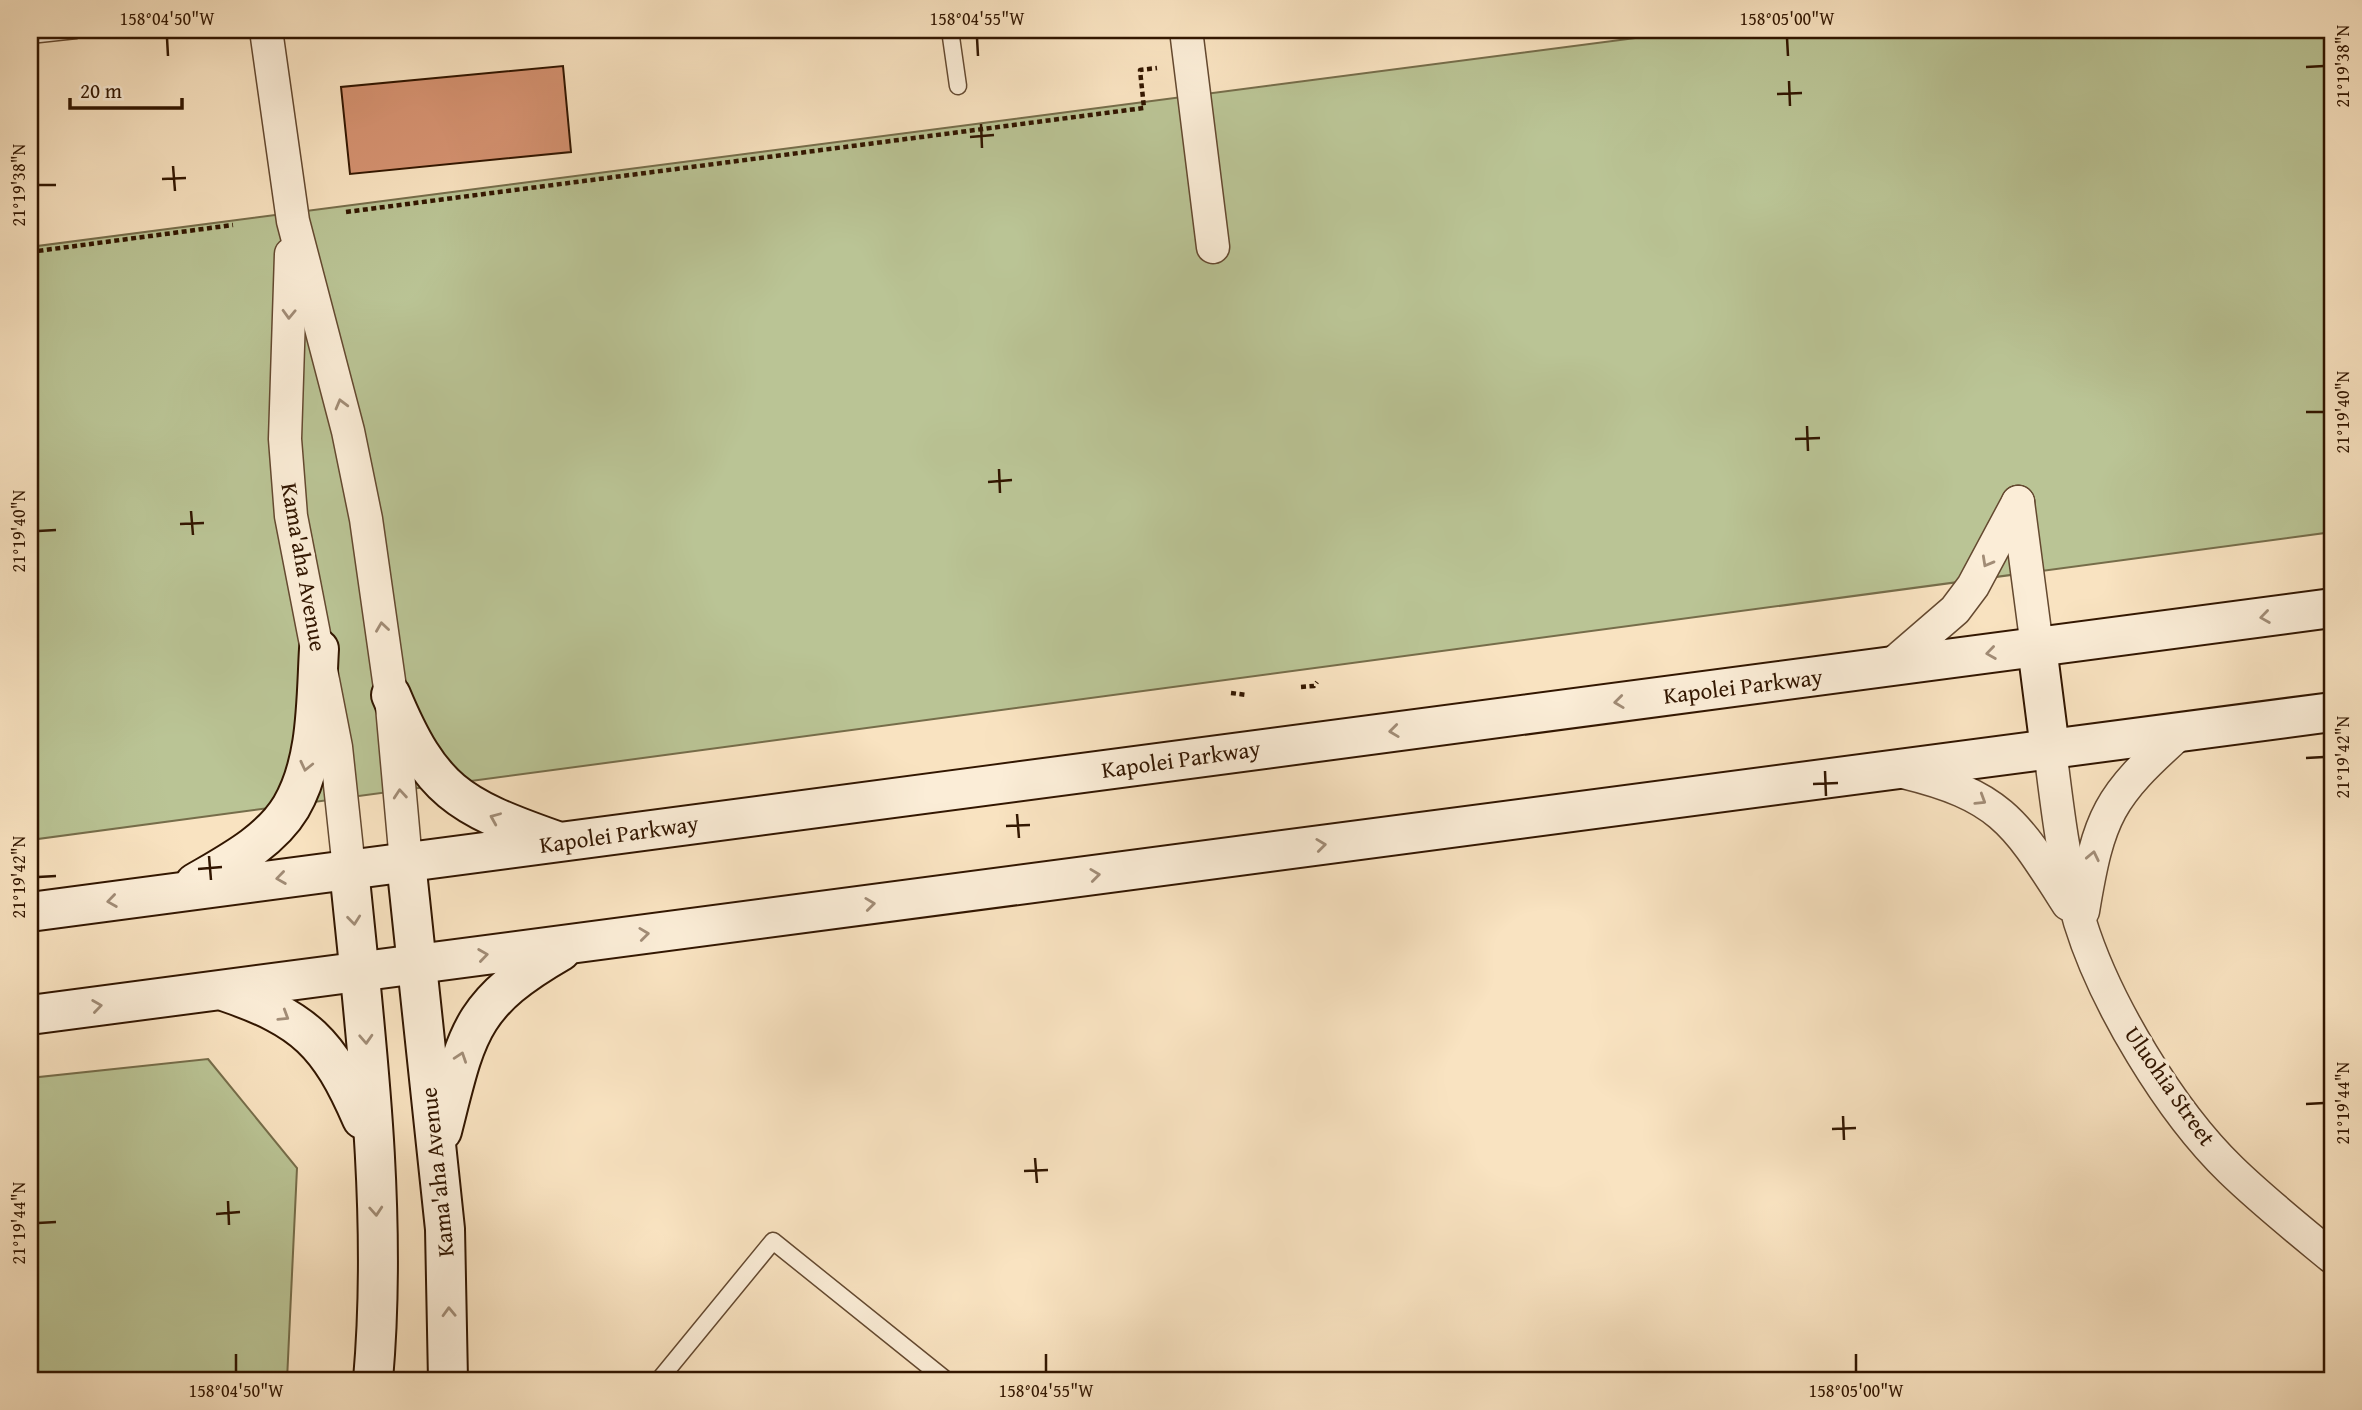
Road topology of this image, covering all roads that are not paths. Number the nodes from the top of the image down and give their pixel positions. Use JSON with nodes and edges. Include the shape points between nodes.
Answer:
{"nodes":[{"id":1,"x":76,"y":30,"type":"edge"},
{"id":2,"x":266,"y":30,"type":"edge"},
{"id":3,"x":950,"y":30,"type":"edge"},
{"id":4,"x":1186,"y":30,"type":"edge"},
{"id":5,"x":30,"y":36,"type":"edge"},
{"id":6,"x":958,"y":86,"type":"dead end"},
{"id":7,"x":293,"y":221,"type":"junction"},
{"id":8,"x":1213,"y":247,"type":"dead end"},
{"id":9,"x":2332,"y":608,"type":"edge"},
{"id":10,"x":2037,"y":647,"type":"junction"},
{"id":11,"x":319,"y":649,"type":"junction"},
{"id":12,"x":1889,"y":667,"type":"junction"},
{"id":13,"x":391,"y":695,"type":"junction"},
{"id":14,"x":2332,"y":712,"type":"edge"},
{"id":15,"x":2182,"y":732,"type":"junction"},
{"id":16,"x":2050,"y":749,"type":"junction"},
{"id":17,"x":1894,"y":770,"type":"junction"},
{"id":18,"x":559,"y":841,"type":"junction"},
{"id":19,"x":406,"y":862,"type":"junction"},
{"id":20,"x":349,"y":869,"type":"junction"},
{"id":21,"x":180,"y":892,"type":"junction"},
{"id":22,"x":30,"y":912,"type":"edge"},
{"id":23,"x":2081,"y":923,"type":"junction"},
{"id":24,"x":576,"y":943,"type":"junction"},
{"id":25,"x":415,"y":964,"type":"junction"},
{"id":26,"x":359,"y":971,"type":"junction"},
{"id":27,"x":221,"y":990,"type":"junction"},
{"id":28,"x":30,"y":1015,"type":"edge"},
{"id":29,"x":372,"y":1143,"type":"junction"},
{"id":30,"x":438,"y":1147,"type":"junction"},
{"id":31,"x":2332,"y":1257,"type":"edge"},
{"id":32,"x":373,"y":1380,"type":"edge"},
{"id":33,"x":449,"y":1380,"type":"edge"},
{"id":34,"x":659,"y":1380,"type":"edge"},
{"id":35,"x":946,"y":1380,"type":"edge"}],
"edges":[{"from":1,"to":5,"type":"lane"},
{"from":2,"to":7,"type":"street","name":"Kama'aha Avenue"},
{"from":3,"to":6,"type":"lane"},
{"from":4,"to":8,"type":"street"},
{"from":7,"to":11,"type":"street","name":"Kama'aha Avenue","one_way":true,"via":[[285,439],[291,516]]},
{"from":13,"to":7,"type":"street","name":"Kama'aha Avenue","one_way":true,"via":[[366,519],[348,431]]},
{"from":9,"to":10,"type":"main road","name":"Kapolei Parkway","one_way":true},
{"from":10,"to":12,"type":"main road","name":"Kapolei Parkway","one_way":true},
{"from":10,"to":12,"type":"street","one_way":true,"via":[[2018,502],[1984,568],[1955,610]]},
{"from":10,"to":16,"type":"main road"},
{"from":11,"to":20,"type":"street","name":"Kama'aha Avenue","via":[[336,747]]},
{"from":11,"to":21,"type":"main road","one_way":true,"via":[[314,725],[304,774],[291,807],[241,856]]},
{"from":12,"to":18,"type":"main road","name":"Kapolei Parkway","one_way":true},
{"from":18,"to":13,"type":"main road","one_way":true,"via":[[495,819],[445,788],[415,748]]},
{"from":19,"to":13,"type":"street","name":"Kama'aha Avenue","one_way":true},
{"from":14,"to":15,"type":"main road"},
{"from":15,"to":16,"type":"main road"},
{"from":23,"to":15,"type":"street","one_way":true,"via":[[2103,822],[2135,774]]},
{"from":16,"to":17,"type":"main road"},
{"from":16,"to":23,"type":"street","name":"Uluohia Street","via":[[2063,851]]},
{"from":17,"to":23,"type":"street","one_way":true,"via":[[1949,783],[2008,818]]},
{"from":24,"to":17,"type":"main road","one_way":true},
{"from":18,"to":19,"type":"main road","name":"Kapolei Parkway"},
{"from":19,"to":20,"type":"main road","name":"Kapolei Parkway"},
{"from":19,"to":25,"type":"main road","name":"Kama'aha Avenue"},
{"from":20,"to":21,"type":"main road","name":"Kapolei Parkway","one_way":true},
{"from":20,"to":26,"type":"main road","one_way":true},
{"from":21,"to":22,"type":"main road","name":"Kapolei Parkway","one_way":true},
{"from":23,"to":31,"type":"street","name":"Uluohia Street","via":[[2104,982],[2141,1052],[2189,1120],[2229,1168]]},
{"from":25,"to":24,"type":"main road","one_way":true},
{"from":30,"to":24,"type":"main road","one_way":true,"via":[[461,1056],[475,1025],[495,997],[522,974]]},
{"from":25,"to":26,"type":"main road"},
{"from":25,"to":30,"type":"main road","name":"Kama'aha Avenue"},
{"from":26,"to":27,"type":"main road"},
{"from":26,"to":29,"type":"main road","one_way":true},
{"from":28,"to":27,"type":"main road","one_way":true},
{"from":27,"to":29,"type":"main road","one_way":true,"via":[[274,1010],[323,1046],[344,1077]]},
{"from":29,"to":32,"type":"main road","one_way":true,"via":[[378,1247]]},
{"from":33,"to":30,"type":"main road","name":"Kama'aha Avenue","one_way":true},
{"from":34,"to":35,"type":"lane","via":[[773,1241]]}]}
